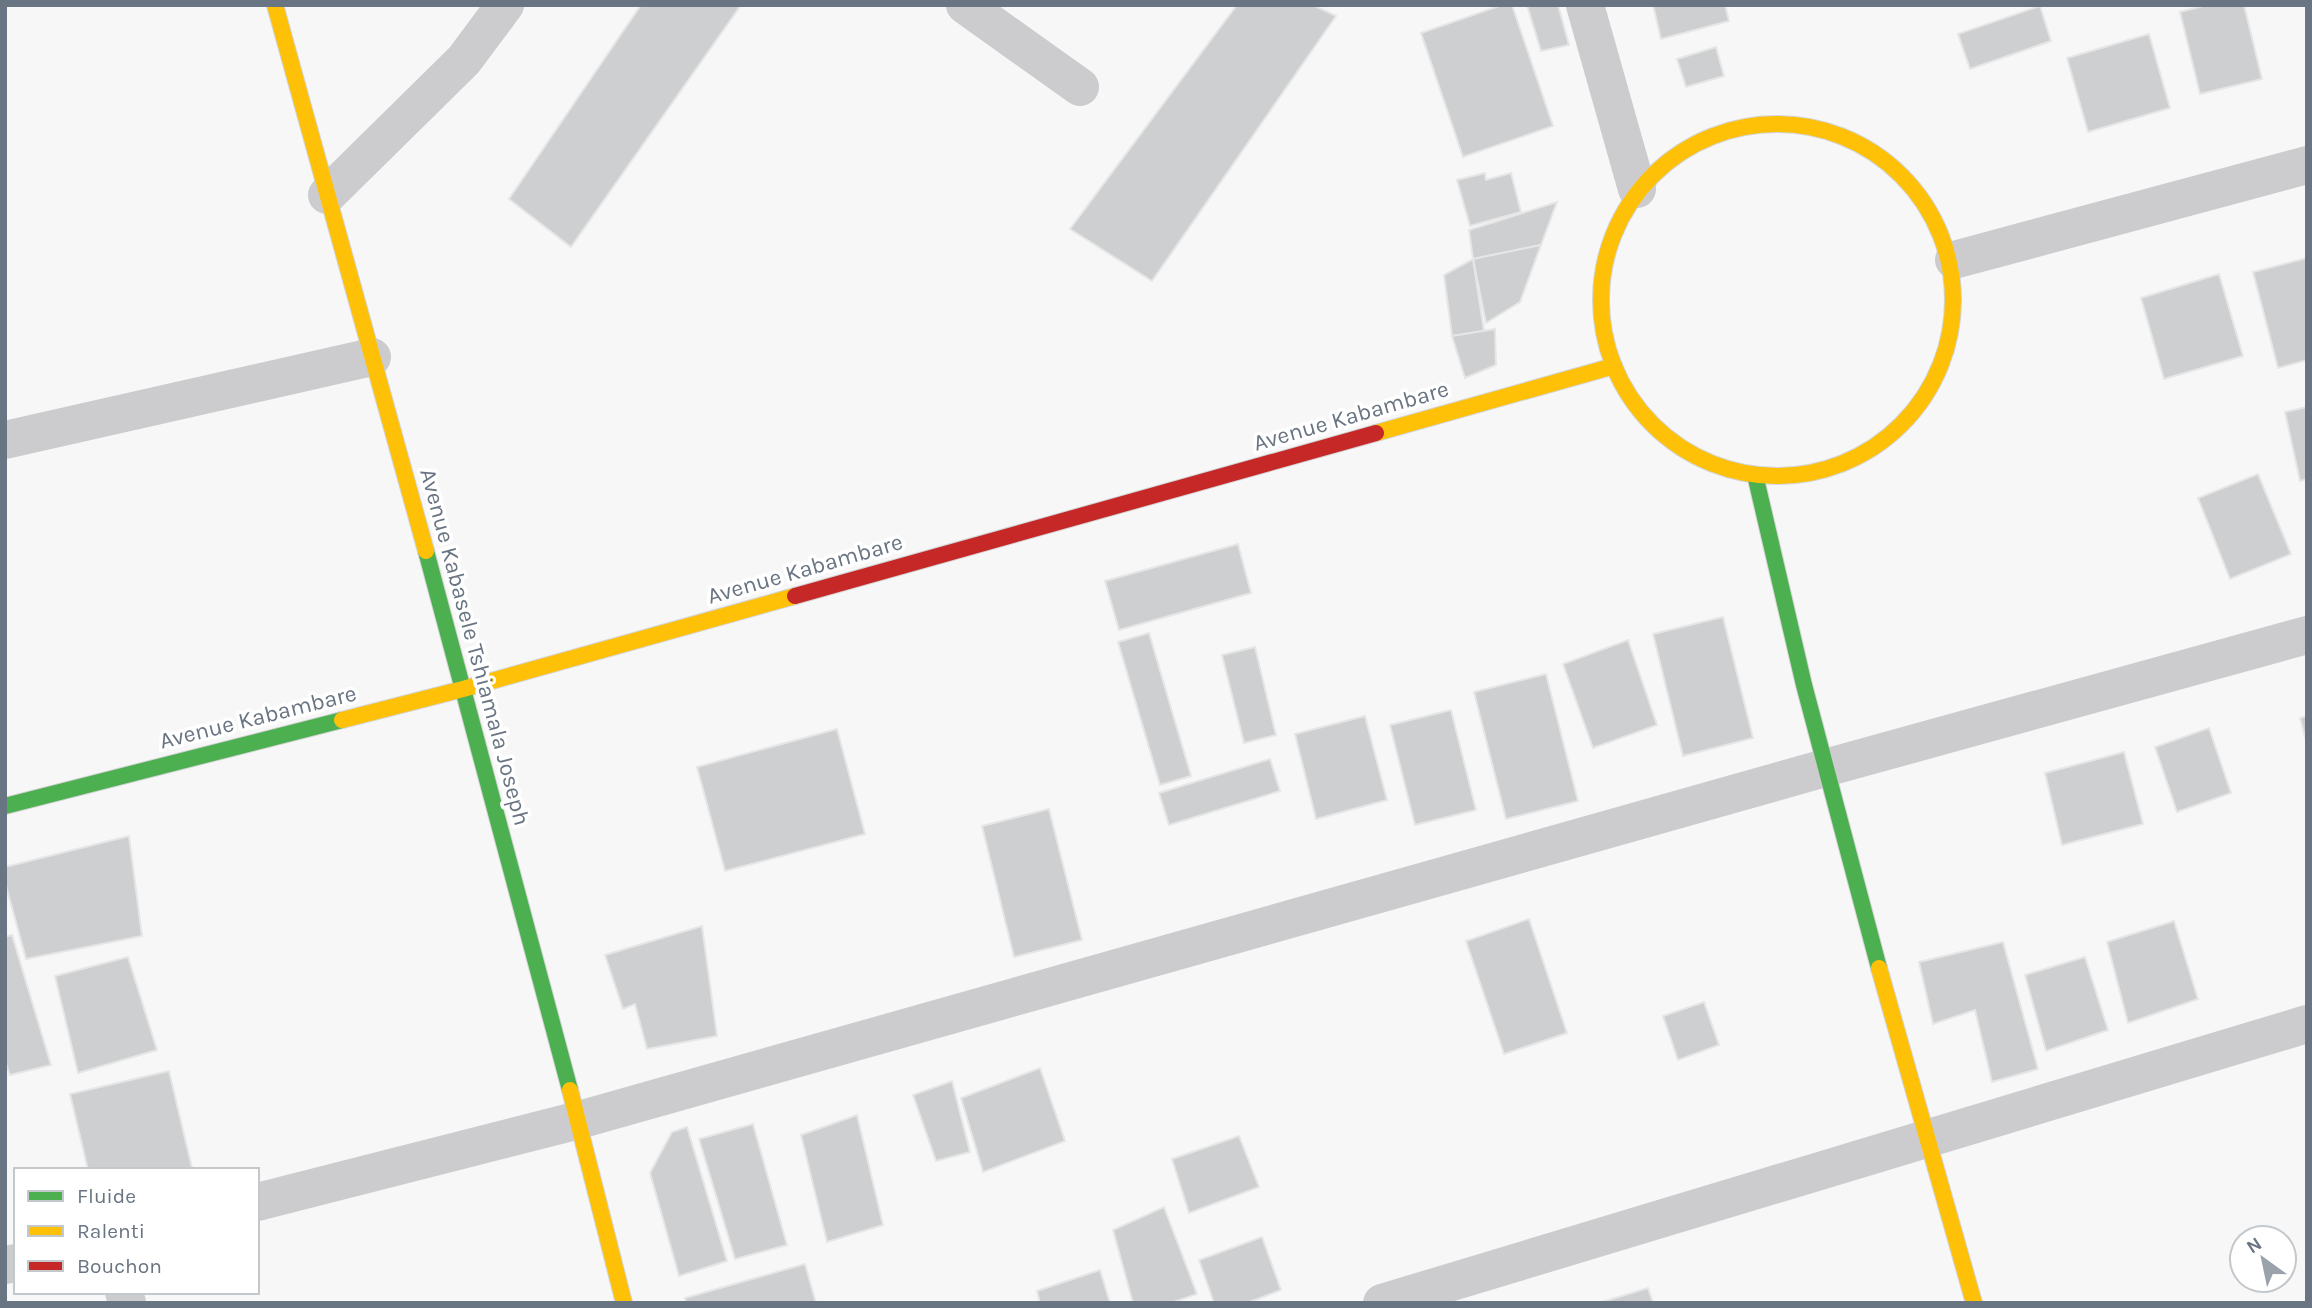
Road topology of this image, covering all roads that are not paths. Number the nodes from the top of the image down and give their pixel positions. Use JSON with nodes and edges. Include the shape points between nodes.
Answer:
{"nodes":[{"id":1,"x":275,"y":5,"type":"edge"},
{"id":2,"x":505,"y":5,"type":"edge"},
{"id":3,"x":965,"y":5,"type":"edge"},
{"id":4,"x":1585,"y":5,"type":"edge"},
{"id":5,"x":1080,"y":87,"type":"dead end"},
{"id":6,"x":2307,"y":165,"type":"edge"},
{"id":7,"x":1637,"y":189,"type":"junction"},
{"id":8,"x":327,"y":195,"type":"junction"},
{"id":9,"x":1954,"y":260,"type":"junction"},
{"id":10,"x":372,"y":357,"type":"junction"},
{"id":11,"x":1614,"y":366,"type":"junction"},
{"id":12,"x":5,"y":440,"type":"edge"},
{"id":13,"x":1756,"y":479,"type":"junction"},
{"id":14,"x":2307,"y":635,"type":"edge"},
{"id":15,"x":463,"y":689,"type":"junction"},
{"id":16,"x":1825,"y":768,"type":"junction"},
{"id":17,"x":5,"y":806,"type":"edge"},
{"id":18,"x":2307,"y":1024,"type":"edge"},
{"id":19,"x":579,"y":1120,"type":"junction"},
{"id":20,"x":1925,"y":1140,"type":"junction"},
{"id":21,"x":259,"y":1201,"type":"edge"},
{"id":22,"x":624,"y":1303,"type":"edge"},
{"id":23,"x":1382,"y":1303,"type":"edge"},
{"id":24,"x":1974,"y":1303,"type":"edge"}],
"edges":[{"from":1,"to":8,"type":"main road","name":"Avenue Kabasele Tshiamala Joseph"},
{"from":2,"to":8,"type":"street","via":[[464,60]]},
{"from":3,"to":5,"type":"street"},
{"from":4,"to":7,"type":"street"},
{"from":6,"to":9,"type":"street"},
{"from":7,"to":9,"type":"main road","via":[[1677,155],[1724,132],[1775,122],[1834,131],[1877,158],[1919,196]]},
{"from":7,"to":11,"type":"main road","via":[[1615,221],[1600,271]]},
{"from":8,"to":10,"type":"main road","name":"Avenue Kabasele Tshiamala Joseph"},
{"from":9,"to":13,"type":"main road","via":[[1948,344],[1930,389],[1899,428],[1859,457],[1813,474]]},
{"from":10,"to":12,"type":"street"},
{"from":10,"to":15,"type":"main road","name":"Avenue Kabasele Tshiamala Joseph"},
{"from":11,"to":13,"type":"main road","via":[[1638,409],[1673,443],[1716,466]]},
{"from":11,"to":15,"type":"main road","name":"Avenue Kabambare"},
{"from":13,"to":16,"type":"main road"},
{"from":14,"to":16,"type":"street"},
{"from":15,"to":17,"type":"main road","name":"Avenue Kabambare"},
{"from":15,"to":19,"type":"main road","name":"Avenue Kabasele Tshiamala Joseph"},
{"from":16,"to":19,"type":"street"},
{"from":16,"to":20,"type":"main road"},
{"from":18,"to":20,"type":"street"},
{"from":19,"to":21,"type":"street"},
{"from":19,"to":22,"type":"main road","name":"Avenue Kabasele Tshiamala Joseph"},
{"from":20,"to":23,"type":"street"},
{"from":20,"to":24,"type":"main road"}]}
